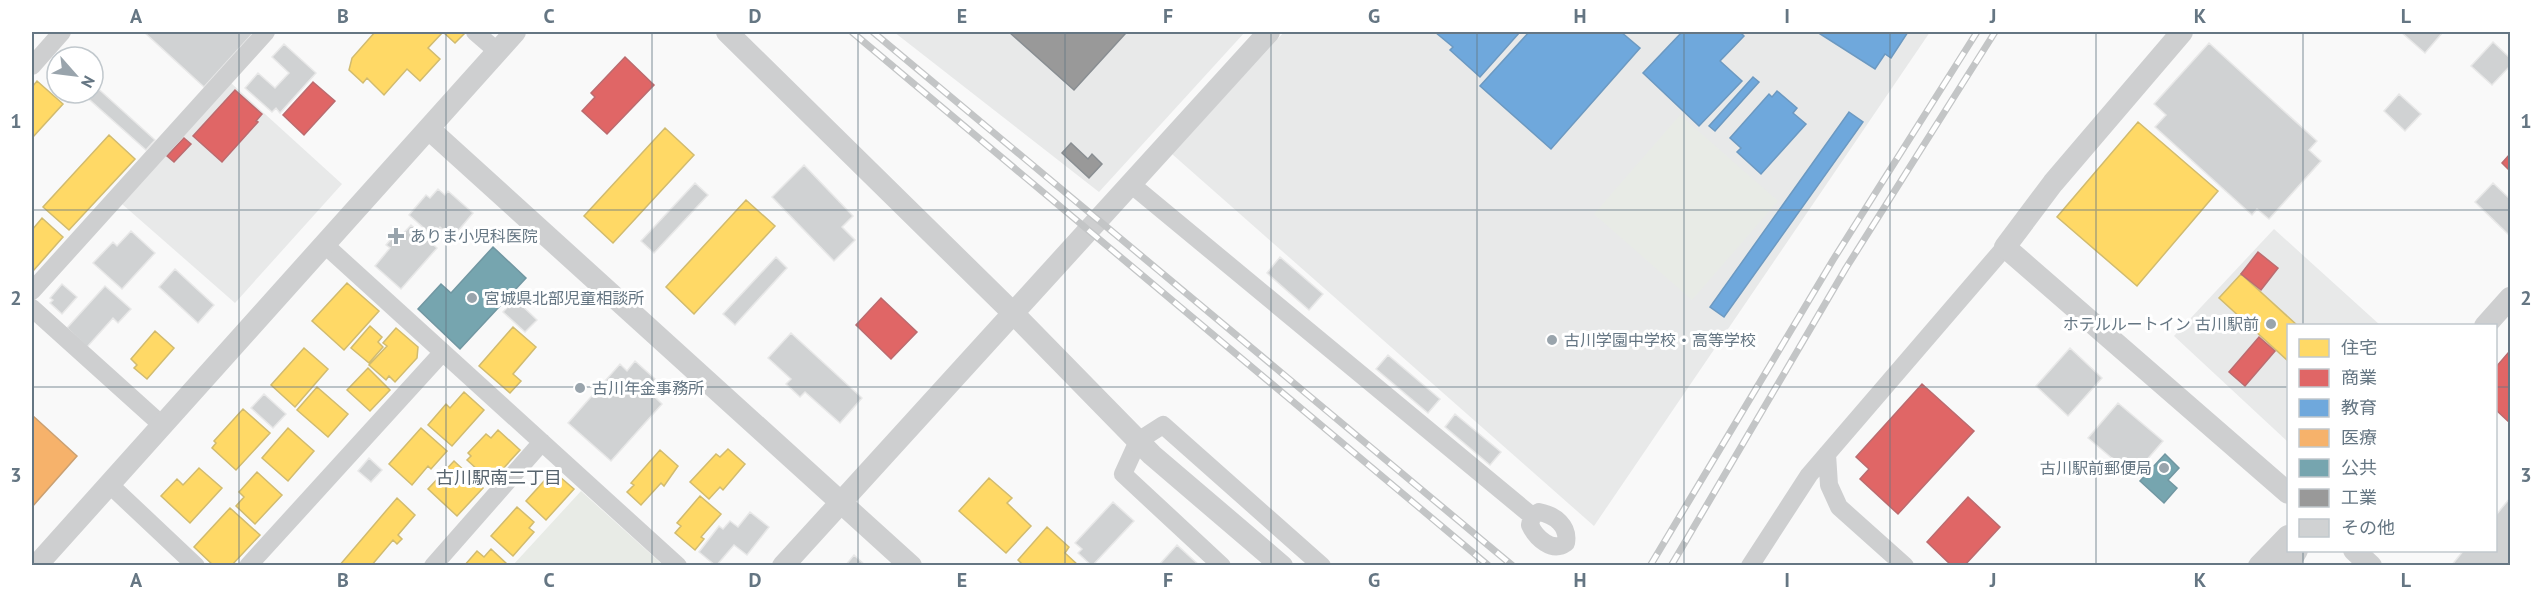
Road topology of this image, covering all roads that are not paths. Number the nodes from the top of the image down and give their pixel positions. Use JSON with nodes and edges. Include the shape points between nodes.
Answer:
{"nodes":[{"id":1,"x":62,"y":32,"type":"edge"},
{"id":2,"x":266,"y":32,"type":"edge"},
{"id":3,"x":475,"y":32,"type":"edge"},
{"id":4,"x":515,"y":32,"type":"edge"},
{"id":5,"x":727,"y":32,"type":"edge"},
{"id":6,"x":1269,"y":32,"type":"edge"},
{"id":7,"x":2182,"y":32,"type":"edge"},
{"id":8,"x":498,"y":51,"type":"junction"},
{"id":9,"x":32,"y":66,"type":"edge"},
{"id":10,"x":429,"y":129,"type":"junction"},
{"id":11,"x":1132,"y":185,"type":"junction"},
{"id":12,"x":325,"y":245,"type":"junction"},
{"id":13,"x":2005,"y":247,"type":"junction"},
{"id":14,"x":32,"y":291,"type":"edge"},
{"id":15,"x":2511,"y":298,"type":"edge"},
{"id":16,"x":32,"y":308,"type":"edge"},
{"id":17,"x":1014,"y":314,"type":"junction"},
{"id":18,"x":2487,"y":324,"type":"edge"},
{"id":19,"x":442,"y":353,"type":"junction"},
{"id":20,"x":163,"y":426,"type":"junction"},
{"id":21,"x":542,"y":442,"type":"junction"},
{"id":22,"x":1145,"y":448,"type":"junction"},
{"id":23,"x":1827,"y":454,"type":"junction"},
{"id":24,"x":109,"y":484,"type":"junction"},
{"id":25,"x":2287,"y":491,"type":"edge"},
{"id":26,"x":840,"y":502,"type":"junction"},
{"id":27,"x":1532,"y":516,"type":"dead end"},
{"id":28,"x":2287,"y":538,"type":"edge"},
{"id":29,"x":2296,"y":552,"type":"edge"},
{"id":30,"x":2356,"y":552,"type":"edge"},
{"id":31,"x":1218,"y":564,"type":"edge"},
{"id":32,"x":36,"y":566,"type":"edge"},
{"id":33,"x":196,"y":566,"type":"edge"},
{"id":34,"x":248,"y":566,"type":"edge"},
{"id":35,"x":433,"y":566,"type":"edge"},
{"id":36,"x":678,"y":566,"type":"edge"},
{"id":37,"x":783,"y":566,"type":"edge"},
{"id":38,"x":910,"y":566,"type":"edge"},
{"id":39,"x":1282,"y":566,"type":"edge"},
{"id":40,"x":1322,"y":566,"type":"edge"},
{"id":41,"x":1750,"y":566,"type":"edge"},
{"id":42,"x":1905,"y":566,"type":"edge"},
{"id":43,"x":2259,"y":566,"type":"edge"},
{"id":44,"x":2288,"y":566,"type":"edge"},
{"id":45,"x":2371,"y":566,"type":"edge"}],
"edges":[{"from":1,"to":9,"type":"street"},
{"from":2,"to":14,"type":"street"},
{"from":3,"to":8,"type":"street"},
{"from":4,"to":8,"type":"street"},
{"from":5,"to":17,"type":"street"},
{"from":6,"to":11,"type":"street"},
{"from":7,"to":13,"type":"street","via":[[2053,183]]},
{"from":8,"to":10,"type":"street"},
{"from":10,"to":12,"type":"street"},
{"from":10,"to":26,"type":"street"},
{"from":11,"to":17,"type":"street"},
{"from":11,"to":27,"type":"street"},
{"from":12,"to":19,"type":"street"},
{"from":12,"to":20,"type":"street"},
{"from":13,"to":23,"type":"street"},
{"from":13,"to":25,"type":"street"},
{"from":15,"to":18,"type":"street"},
{"from":16,"to":20,"type":"street"},
{"from":17,"to":22,"type":"street"},
{"from":17,"to":26,"type":"street"},
{"from":19,"to":21,"type":"street"},
{"from":19,"to":34,"type":"street"},
{"from":20,"to":24,"type":"street"},
{"from":21,"to":35,"type":"street"},
{"from":21,"to":36,"type":"street"},
{"from":22,"to":31,"type":"street","via":[[1123,474]]},
{"from":22,"to":39,"type":"street"},
{"from":22,"to":40,"type":"street","via":[[1163,425]]},
{"from":23,"to":41,"type":"street"},
{"from":23,"to":42,"type":"street","via":[[1829,485],[1839,507]]},
{"from":24,"to":32,"type":"street"},
{"from":24,"to":33,"type":"street"},
{"from":26,"to":37,"type":"street"},
{"from":26,"to":38,"type":"street"},
{"from":28,"to":43,"type":"street"},
{"from":29,"to":44,"type":"street"},
{"from":30,"to":45,"type":"street"}]}
